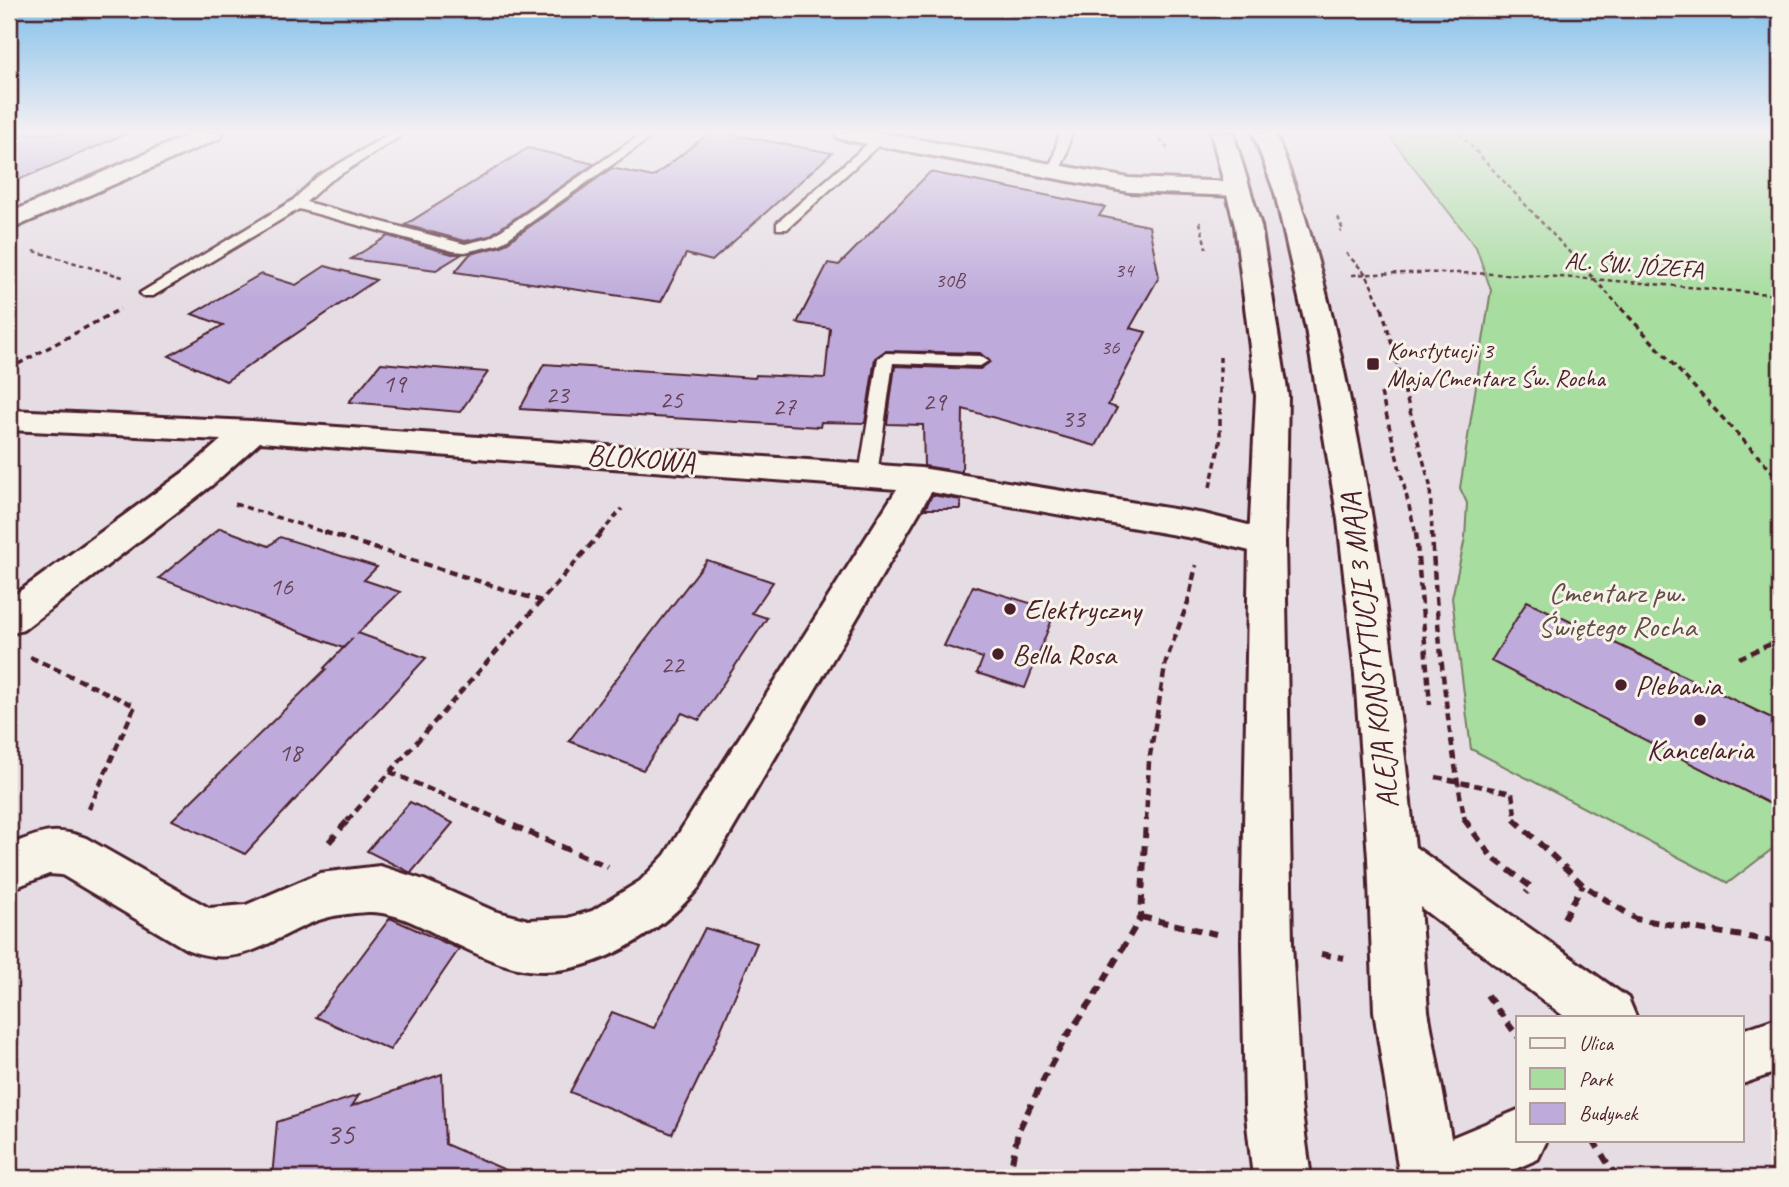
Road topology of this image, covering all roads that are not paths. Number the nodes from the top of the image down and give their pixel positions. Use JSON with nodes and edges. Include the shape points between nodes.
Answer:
{"nodes":[{"id":1,"x":86,"y":188,"type":"edge"},
{"id":2,"x":313,"y":188,"type":"edge"},
{"id":3,"x":571,"y":188,"type":"edge"},
{"id":4,"x":823,"y":188,"type":"edge"},
{"id":5,"x":1221,"y":188,"type":"edge"},
{"id":6,"x":1285,"y":188,"type":"edge"},
{"id":7,"x":1238,"y":189,"type":"joint"},
{"id":8,"x":297,"y":204,"type":"junction"},
{"id":9,"x":9,"y":222,"type":"edge"},
{"id":10,"x":782,"y":226,"type":"dead end"},
{"id":11,"x":153,"y":290,"type":"road end"},
{"id":12,"x":980,"y":361,"type":"dead end"},
{"id":13,"x":9,"y":420,"type":"edge"},
{"id":14,"x":253,"y":430,"type":"junction"},
{"id":15,"x":868,"y":475,"type":"junction"},
{"id":16,"x":921,"y":479,"type":"junction"},
{"id":17,"x":1268,"y":541,"type":"junction"},
{"id":18,"x":9,"y":619,"type":"edge"},
{"id":19,"x":1392,"y":858,"type":"junction"},
{"id":20,"x":9,"y":868,"type":"edge"},
{"id":21,"x":1608,"y":1016,"type":"edge"},
{"id":22,"x":1780,"y":1044,"type":"edge"},
{"id":23,"x":1744,"y":1056,"type":"edge"},
{"id":24,"x":1516,"y":1140,"type":"edge"},
{"id":25,"x":1282,"y":1178,"type":"edge"},
{"id":26,"x":1428,"y":1178,"type":"edge"}],
"edges":[{"from":1,"to":9,"type":"street"},
{"from":2,"to":8,"type":"lane"},
{"from":3,"to":8,"type":"lane","via":[[495,241],[453,247]]},
{"from":4,"to":10,"type":"lane"},
{"from":5,"to":7,"type":"street"},
{"from":6,"to":19,"type":"street","name":"ALEJA KONSTYTUCJI 3 MAJA","via":[[1321,329],[1356,520]]},
{"from":7,"to":17,"type":"street","via":[[1257,281],[1272,396]]},
{"from":8,"to":11,"type":"lane"},
{"from":12,"to":15,"type":"lane","via":[[886,358]]},
{"from":13,"to":14,"type":"street","name":"BLOKOWA"},
{"from":14,"to":15,"type":"street","name":"BLOKOWA"},
{"from":14,"to":18,"type":"street","via":[[200,477]]},
{"from":15,"to":16,"type":"street","name":"BLOKOWA"},
{"from":16,"to":17,"type":"street","name":"BLOKOWA"},
{"from":16,"to":20,"type":"street","via":[[682,872],[624,922],[583,938],[538,947],[510,942],[398,894],[375,889],[328,894],[302,902],[253,929],[226,934],[204,932],[69,854],[48,852]]},
{"from":17,"to":25,"type":"street","via":[[1268,981],[1273,1106]]},
{"from":19,"to":21,"type":"street"},
{"from":19,"to":26,"type":"street","name":"ALEJA KONSTYTUCJI 3 MAJA","via":[[1401,1011]]},
{"from":22,"to":23,"type":"street"},
{"from":24,"to":26,"type":"street"}]}
